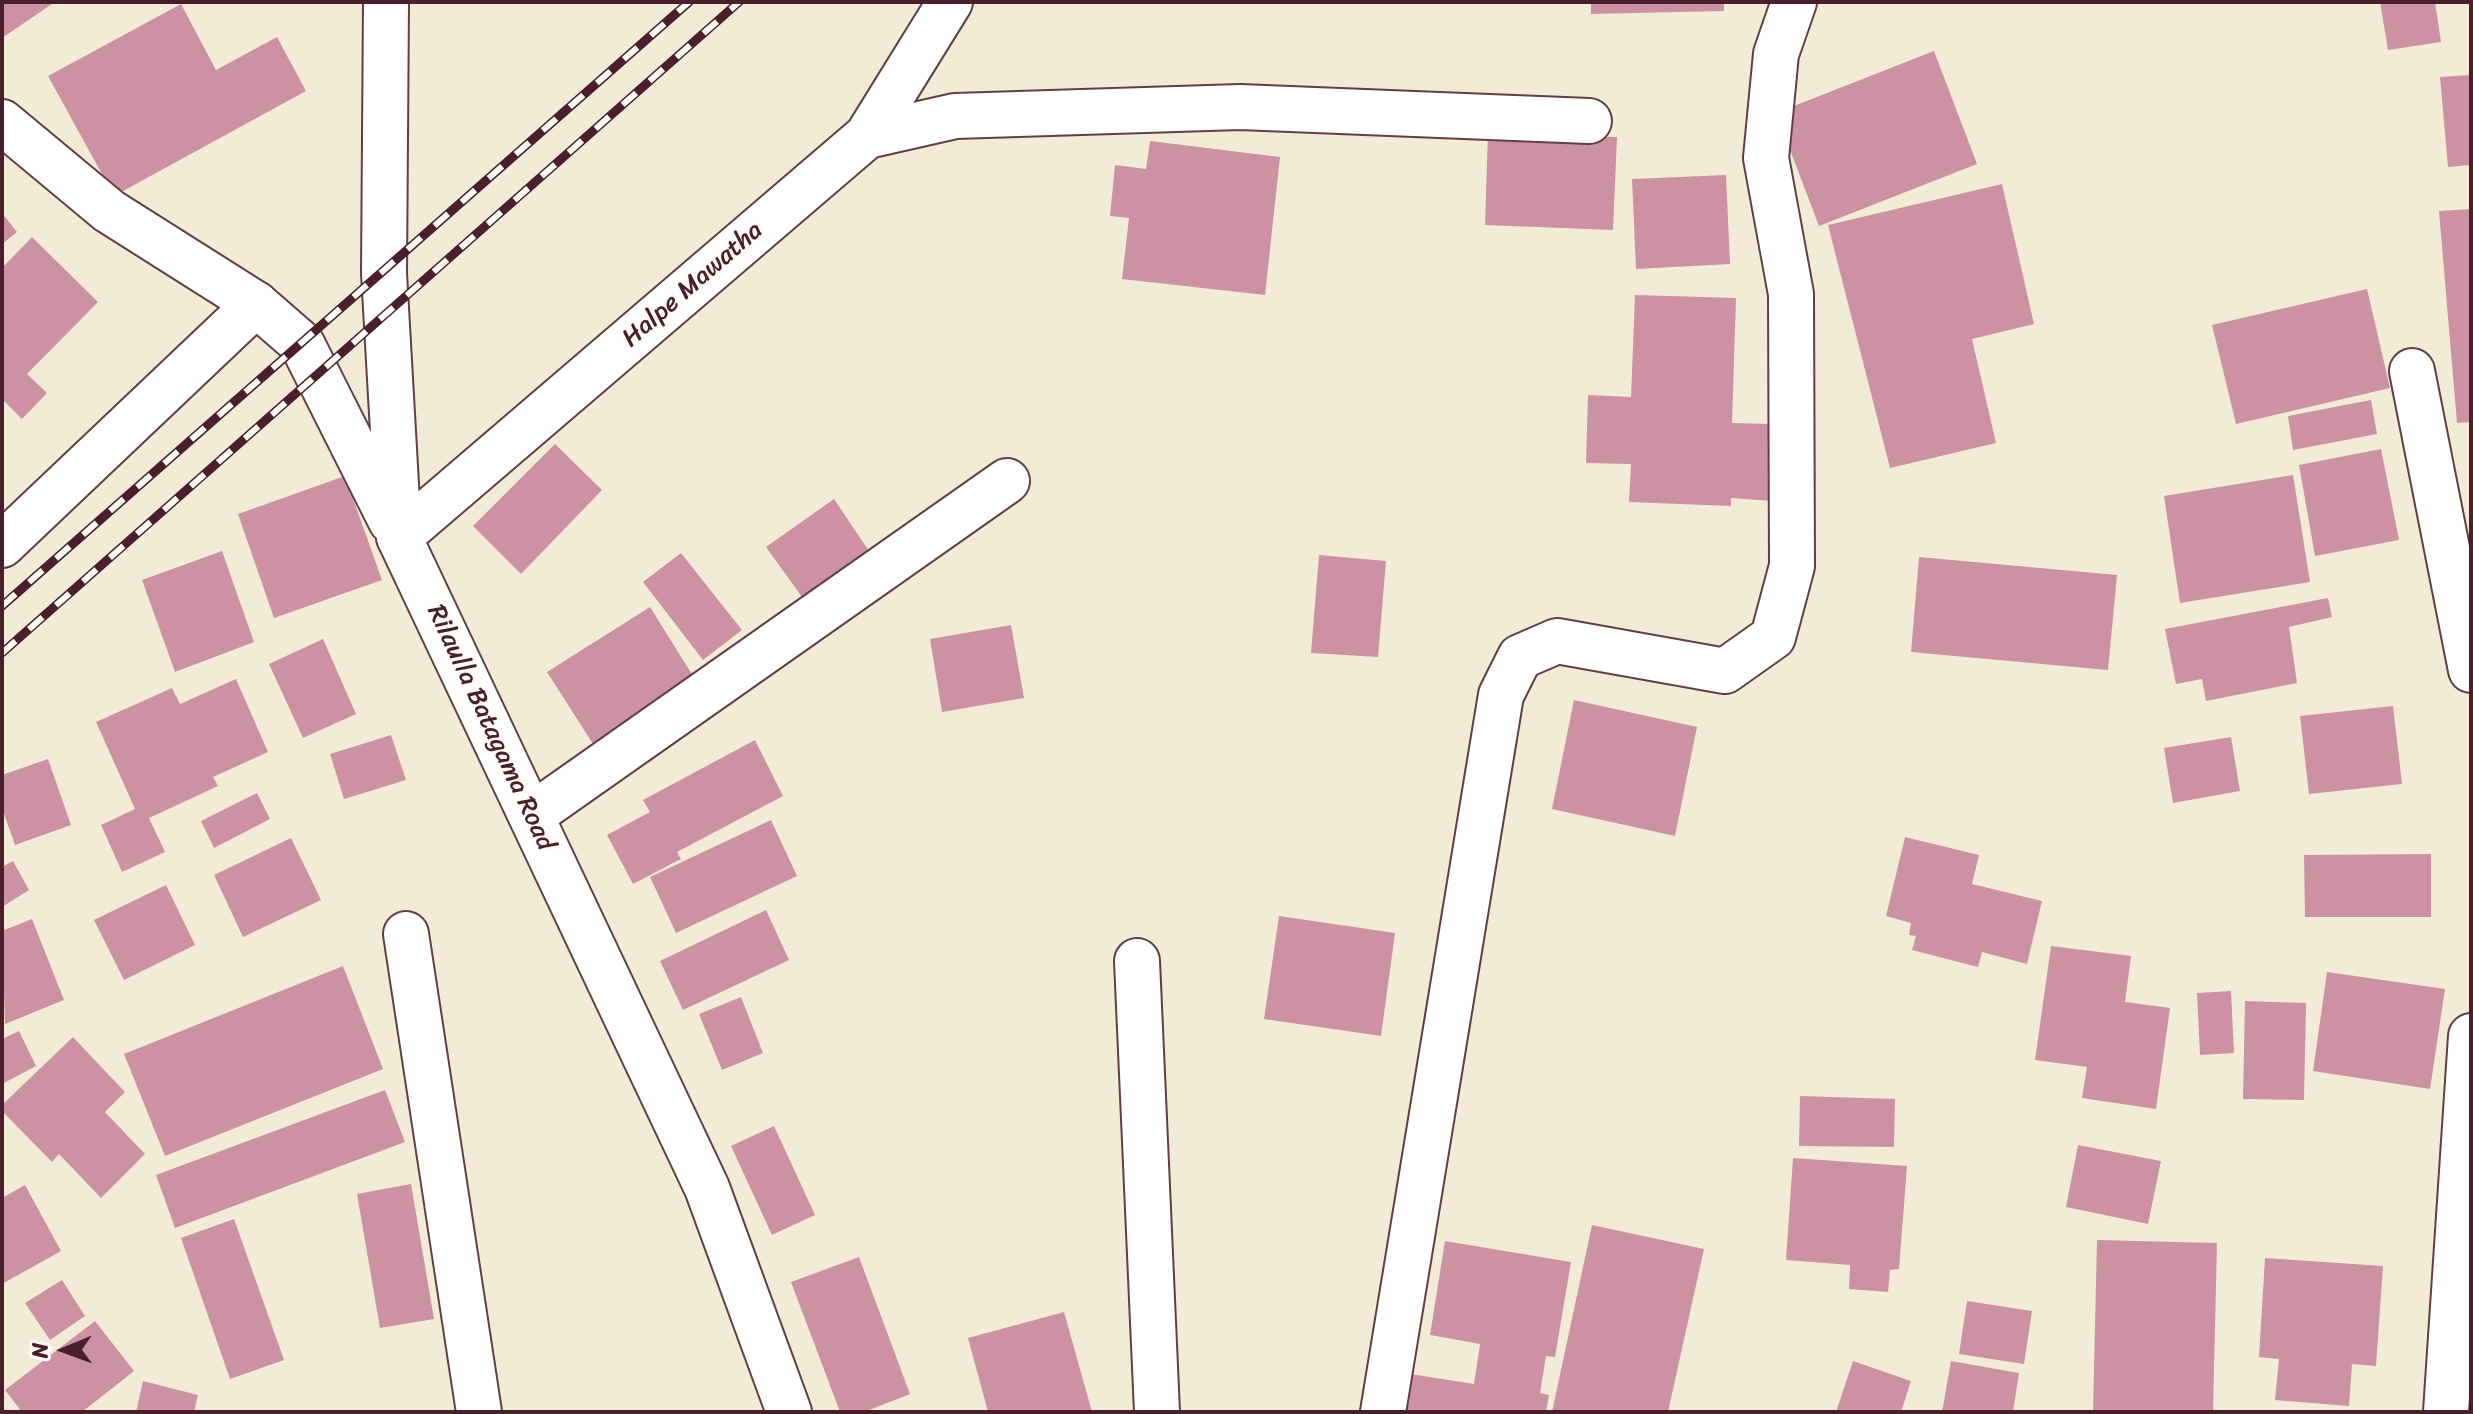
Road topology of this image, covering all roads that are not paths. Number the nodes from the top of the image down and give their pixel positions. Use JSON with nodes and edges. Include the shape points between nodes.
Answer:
{"nodes":[{"id":1,"x":386,"y":2,"type":"edge"},
{"id":2,"x":950,"y":2,"type":"edge"},
{"id":3,"x":1794,"y":2,"type":"edge"},
{"id":4,"x":1589,"y":121,"type":"dead end"},
{"id":5,"x":2,"y":122,"type":"edge"},
{"id":6,"x":867,"y":136,"type":"junction"},
{"id":7,"x":256,"y":304,"type":"junction"},
{"id":8,"x":2412,"y":371,"type":"dead end"},
{"id":9,"x":1007,"y":481,"type":"dead end"},
{"id":10,"x":399,"y":537,"type":"junction"},
{"id":11,"x":2,"y":545,"type":"edge"},
{"id":12,"x":2471,"y":670,"type":"edge"},
{"id":13,"x":532,"y":815,"type":"junction"},
{"id":14,"x":406,"y":934,"type":"dead end"},
{"id":15,"x":1137,"y":961,"type":"dead end"},
{"id":16,"x":2471,"y":1036,"type":"edge"},
{"id":17,"x":479,"y":1412,"type":"edge"},
{"id":18,"x":789,"y":1412,"type":"edge"},
{"id":19,"x":1157,"y":1412,"type":"edge"},
{"id":20,"x":1383,"y":1412,"type":"edge"},
{"id":21,"x":2446,"y":1412,"type":"edge"}],
"edges":[{"from":1,"to":10,"type":"street","name":"Rilaulla Batagama Road","via":[[384,273]]},
{"from":2,"to":6,"type":"street","name":"Halpe Mawatha"},
{"from":3,"to":20,"type":"street","via":[[1776,54],[1766,158],[1791,294],[1792,566],[1773,637],[1725,671],[1557,641],[1520,657],[1501,695]]},
{"from":4,"to":6,"type":"street","via":[[1240,107],[955,116]]},
{"from":5,"to":7,"type":"street","via":[[109,211]]},
{"from":6,"to":10,"type":"street","name":"Halpe Mawatha"},
{"from":7,"to":10,"type":"street","via":[[302,344]]},
{"from":7,"to":11,"type":"street"},
{"from":8,"to":12,"type":"street"},
{"from":9,"to":13,"type":"street"},
{"from":10,"to":13,"type":"street","name":"Rilaulla Batagama Road"},
{"from":13,"to":18,"type":"street","name":"Rilaulla Batagama Road","via":[[707,1188]]},
{"from":14,"to":17,"type":"street"},
{"from":15,"to":19,"type":"street"},
{"from":16,"to":21,"type":"street"}]}
